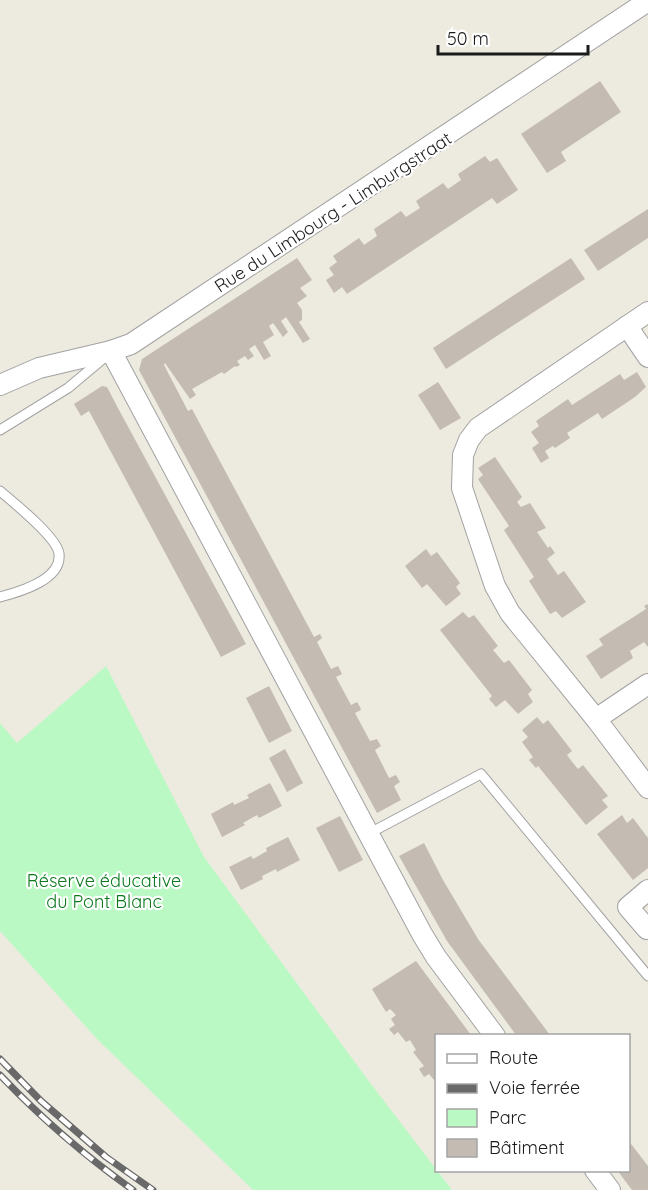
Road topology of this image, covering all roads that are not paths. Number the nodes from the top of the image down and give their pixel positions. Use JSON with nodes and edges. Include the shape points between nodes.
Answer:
{"nodes":[{"id":1,"x":640,"y":3,"type":"edge"},
{"id":2,"x":648,"y":312,"type":"edge"},
{"id":3,"x":627,"y":326,"type":"junction"},
{"id":4,"x":111,"y":351,"type":"junction"},
{"id":5,"x":648,"y":357,"type":"edge"},
{"id":6,"x":0,"y":385,"type":"edge"},
{"id":7,"x":0,"y":430,"type":"edge"},
{"id":8,"x":0,"y":491,"type":"edge"},
{"id":9,"x":0,"y":597,"type":"edge"},
{"id":10,"x":648,"y":684,"type":"edge"},
{"id":11,"x":596,"y":719,"type":"junction"},
{"id":12,"x":648,"y":788,"type":"edge"},
{"id":13,"x":368,"y":834,"type":"junction"},
{"id":14,"x":648,"y":890,"type":"edge"},
{"id":15,"x":648,"y":927,"type":"edge"},
{"id":16,"x":648,"y":976,"type":"edge"},
{"id":17,"x":494,"y":1034,"type":"edge"},
{"id":18,"x":596,"y":1172,"type":"edge"},
{"id":19,"x":610,"y":1190,"type":"edge"}],
"edges":[{"from":1,"to":4,"type":"street","name":"Rue du Limbourg - Limburgstraat","via":[[140,339]]},
{"from":2,"to":3,"type":"street"},
{"from":3,"to":5,"type":"street"},
{"from":3,"to":11,"type":"street","via":[[486,421],[469,440],[462,463],[464,497],[500,596]]},
{"from":4,"to":6,"type":"street","name":"Rue du Limbourg - Limburgstraat","via":[[39,368]]},
{"from":4,"to":7,"type":"lane","via":[[68,388]]},
{"from":4,"to":13,"type":"street"},
{"from":8,"to":9,"type":"lane","via":[[56,544],[59,553],[52,574],[26,590]]},
{"from":10,"to":11,"type":"street"},
{"from":11,"to":12,"type":"street"},
{"from":13,"to":16,"type":"lane","via":[[481,774]]},
{"from":13,"to":17,"type":"street","via":[[429,946]]},
{"from":14,"to":15,"type":"street","via":[[628,907]]},
{"from":18,"to":19,"type":"street"}]}
